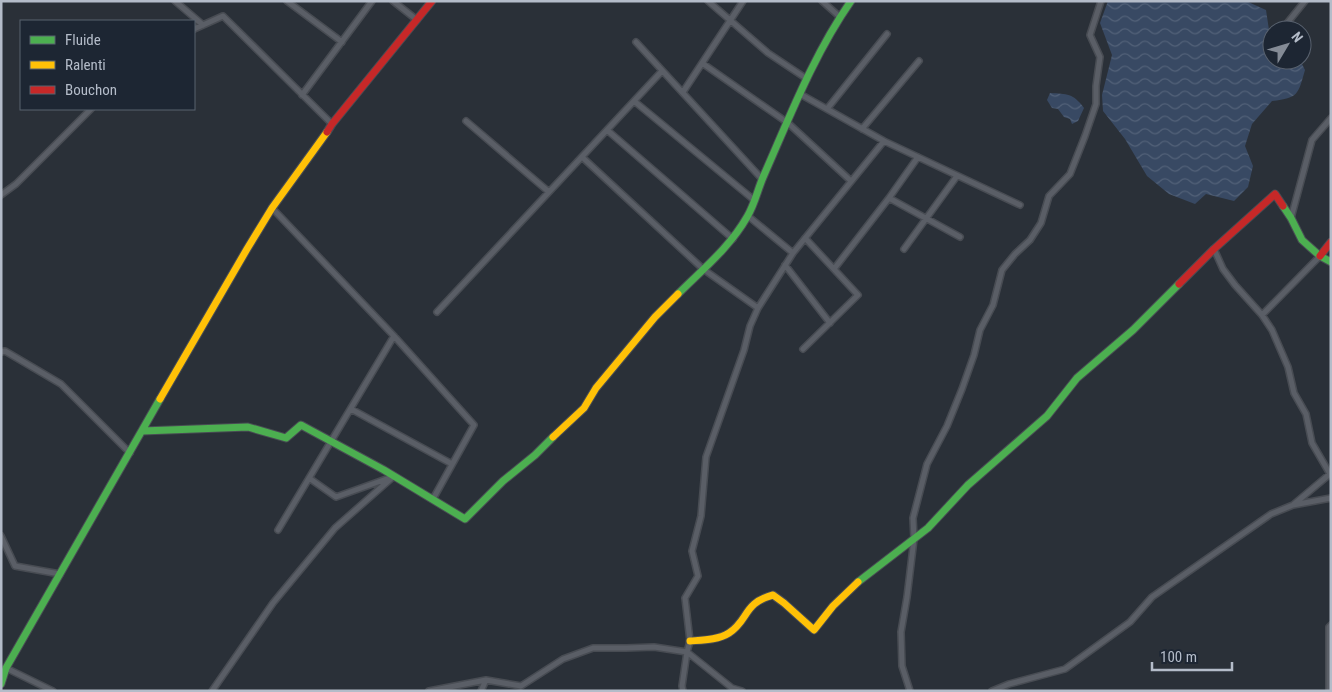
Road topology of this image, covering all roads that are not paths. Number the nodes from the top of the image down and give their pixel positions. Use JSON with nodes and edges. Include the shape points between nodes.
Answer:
{"nodes":[{"id":1,"x":175,"y":1,"type":"edge"},
{"id":2,"x":287,"y":1,"type":"edge"},
{"id":3,"x":372,"y":1,"type":"edge"},
{"id":4,"x":393,"y":1,"type":"edge"},
{"id":5,"x":432,"y":1,"type":"edge"},
{"id":6,"x":708,"y":1,"type":"edge"},
{"id":7,"x":743,"y":1,"type":"edge"},
{"id":8,"x":822,"y":1,"type":"edge"},
{"id":9,"x":851,"y":1,"type":"edge"},
{"id":10,"x":1101,"y":1,"type":"edge"},
{"id":11,"x":1305,"y":1,"type":"edge"},
{"id":12,"x":840,"y":17,"type":"junction"},
{"id":13,"x":417,"y":20,"type":"junction"},
{"id":14,"x":730,"y":20,"type":"junction"},
{"id":15,"x":1290,"y":20,"type":"edge"},
{"id":16,"x":203,"y":25,"type":"junction"},
{"id":17,"x":195,"y":29,"type":"edge"},
{"id":18,"x":887,"y":34,"type":"dead end"},
{"id":19,"x":342,"y":42,"type":"junction"},
{"id":20,"x":636,"y":42,"type":"dead end"},
{"id":21,"x":920,"y":61,"type":"dead end"},
{"id":22,"x":702,"y":63,"type":"junction"},
{"id":23,"x":662,"y":71,"type":"junction"},
{"id":24,"x":807,"y":79,"type":"junction"},
{"id":25,"x":683,"y":92,"type":"junction"},
{"id":26,"x":800,"y":94,"type":"junction"},
{"id":27,"x":302,"y":95,"type":"junction"},
{"id":28,"x":634,"y":101,"type":"junction"},
{"id":29,"x":827,"y":109,"type":"junction"},
{"id":30,"x":90,"y":110,"type":"edge"},
{"id":31,"x":1331,"y":118,"type":"edge"},
{"id":32,"x":466,"y":121,"type":"dead end"},
{"id":33,"x":788,"y":123,"type":"junction"},
{"id":34,"x":332,"y":124,"type":"junction"},
{"id":35,"x":862,"y":128,"type":"junction"},
{"id":36,"x":607,"y":130,"type":"junction"},
{"id":37,"x":884,"y":141,"type":"junction"},
{"id":38,"x":582,"y":157,"type":"junction"},
{"id":39,"x":918,"y":157,"type":"junction"},
{"id":40,"x":957,"y":176,"type":"junction"},
{"id":41,"x":762,"y":179,"type":"junction"},
{"id":42,"x":851,"y":181,"type":"junction"},
{"id":43,"x":549,"y":192,"type":"junction"},
{"id":44,"x":1,"y":195,"type":"edge"},
{"id":45,"x":889,"y":198,"type":"junction"},
{"id":46,"x":754,"y":200,"type":"junction"},
{"id":47,"x":1020,"y":205,"type":"dead end"},
{"id":48,"x":272,"y":208,"type":"junction"},
{"id":49,"x":748,"y":216,"type":"junction"},
{"id":50,"x":926,"y":218,"type":"junction"},
{"id":51,"x":1291,"y":218,"type":"junction"},
{"id":52,"x":960,"y":237,"type":"dead end"},
{"id":53,"x":805,"y":238,"type":"junction"},
{"id":54,"x":733,"y":239,"type":"junction"},
{"id":55,"x":1331,"y":242,"type":"edge"},
{"id":56,"x":904,"y":249,"type":"dead end"},
{"id":57,"x":1214,"y":249,"type":"junction"},
{"id":58,"x":793,"y":253,"type":"junction"},
{"id":59,"x":1320,"y":256,"type":"junction"},
{"id":60,"x":1331,"y":262,"type":"edge"},
{"id":61,"x":785,"y":265,"type":"junction"},
{"id":62,"x":703,"y":269,"type":"junction"},
{"id":63,"x":834,"y":269,"type":"junction"},
{"id":64,"x":758,"y":308,"type":"junction"},
{"id":65,"x":437,"y":312,"type":"dead end"},
{"id":66,"x":1262,"y":314,"type":"junction"},
{"id":67,"x":830,"y":323,"type":"junction"},
{"id":68,"x":394,"y":336,"type":"junction"},
{"id":69,"x":803,"y":349,"type":"dead end"},
{"id":70,"x":2,"y":350,"type":"edge"},
{"id":71,"x":351,"y":409,"type":"junction"},
{"id":72,"x":142,"y":431,"type":"junction"},
{"id":73,"x":332,"y":440,"type":"junction"},
{"id":74,"x":130,"y":453,"type":"junction"},
{"id":75,"x":452,"y":464,"type":"junction"},
{"id":76,"x":1330,"y":473,"type":"edge"},
{"id":77,"x":394,"y":476,"type":"junction"},
{"id":78,"x":309,"y":478,"type":"junction"},
{"id":79,"x":1331,"y":498,"type":"edge"},
{"id":80,"x":433,"y":499,"type":"junction"},
{"id":81,"x":1293,"y":505,"type":"junction"},
{"id":82,"x":278,"y":530,"type":"dead end"},
{"id":83,"x":1,"y":536,"type":"edge"},
{"id":84,"x":914,"y":539,"type":"junction"},
{"id":85,"x":60,"y":574,"type":"junction"},
{"id":86,"x":1330,"y":627,"type":"edge"},
{"id":87,"x":690,"y":641,"type":"junction"},
{"id":88,"x":687,"y":652,"type":"junction"},
{"id":89,"x":6,"y":668,"type":"junction"},
{"id":90,"x":486,"y":680,"type":"junction"},
{"id":91,"x":1,"y":684,"type":"edge"},
{"id":92,"x":53,"y":691,"type":"edge"},
{"id":93,"x":212,"y":691,"type":"edge"},
{"id":94,"x":429,"y":691,"type":"edge"},
{"id":95,"x":481,"y":691,"type":"edge"},
{"id":96,"x":683,"y":691,"type":"edge"},
{"id":97,"x":742,"y":691,"type":"edge"},
{"id":98,"x":910,"y":691,"type":"edge"},
{"id":99,"x":992,"y":691,"type":"edge"},
{"id":100,"x":1329,"y":691,"type":"edge"}],
"edges":[{"from":1,"to":16,"type":"street"},
{"from":2,"to":19,"type":"street"},
{"from":3,"to":19,"type":"street"},
{"from":4,"to":13,"type":"street"},
{"from":5,"to":13,"type":"street"},
{"from":6,"to":14,"type":"street"},
{"from":7,"to":14,"type":"street"},
{"from":8,"to":12,"type":"street"},
{"from":9,"to":12,"type":"street"},
{"from":10,"to":84,"type":"street","via":[[1090,35],[1100,57],[1096,104],[1085,136],[1070,174],[1048,196],[1041,223],[1002,270],[993,305],[980,330],[962,389],[927,464],[913,518]]},
{"from":11,"to":15,"type":"street"},
{"from":12,"to":24,"type":"street"},
{"from":13,"to":34,"type":"street"},
{"from":14,"to":22,"type":"street"},
{"from":14,"to":24,"type":"street","via":[[768,53]]},
{"from":16,"to":17,"type":"street"},
{"from":16,"to":27,"type":"street","via":[[223,16]]},
{"from":18,"to":29,"type":"street"},
{"from":19,"to":27,"type":"street"},
{"from":20,"to":23,"type":"street"},
{"from":21,"to":35,"type":"street"},
{"from":22,"to":25,"type":"street"},
{"from":22,"to":33,"type":"street"},
{"from":23,"to":25,"type":"street"},
{"from":23,"to":28,"type":"street"},
{"from":24,"to":26,"type":"street"},
{"from":25,"to":41,"type":"street"},
{"from":26,"to":29,"type":"street"},
{"from":26,"to":33,"type":"street"},
{"from":27,"to":34,"type":"street"},
{"from":28,"to":36,"type":"street"},
{"from":28,"to":46,"type":"street"},
{"from":29,"to":35,"type":"street"},
{"from":30,"to":44,"type":"street"},
{"from":31,"to":51,"type":"street","via":[[1312,140]]},
{"from":32,"to":43,"type":"street"},
{"from":33,"to":41,"type":"street"},
{"from":33,"to":42,"type":"street"},
{"from":34,"to":48,"type":"street"},
{"from":35,"to":37,"type":"street"},
{"from":36,"to":38,"type":"street"},
{"from":36,"to":54,"type":"street"},
{"from":37,"to":39,"type":"street"},
{"from":37,"to":42,"type":"street"},
{"from":38,"to":43,"type":"street"},
{"from":38,"to":62,"type":"street"},
{"from":39,"to":40,"type":"street"},
{"from":39,"to":45,"type":"street"},
{"from":40,"to":47,"type":"street"},
{"from":40,"to":50,"type":"street"},
{"from":41,"to":46,"type":"street"},
{"from":42,"to":53,"type":"street"},
{"from":43,"to":65,"type":"street"},
{"from":45,"to":50,"type":"street"},
{"from":45,"to":63,"type":"street"},
{"from":46,"to":49,"type":"street"},
{"from":48,"to":68,"type":"street"},
{"from":48,"to":72,"type":"street"},
{"from":49,"to":54,"type":"street"},
{"from":49,"to":58,"type":"street"},
{"from":50,"to":52,"type":"street"},
{"from":50,"to":56,"type":"street"},
{"from":51,"to":57,"type":"street","via":[[1275,194]]},
{"from":51,"to":59,"type":"street","via":[[1302,240]]},
{"from":53,"to":58,"type":"street"},
{"from":53,"to":63,"type":"street"},
{"from":54,"to":62,"type":"street"},
{"from":55,"to":59,"type":"street"},
{"from":57,"to":66,"type":"street","via":[[1223,269]]},
{"from":57,"to":84,"type":"street","via":[[1133,330],[1077,378],[1047,416],[968,485]]},
{"from":58,"to":61,"type":"street"},
{"from":59,"to":60,"type":"street"},
{"from":59,"to":66,"type":"street"},
{"from":61,"to":64,"type":"street"},
{"from":61,"to":67,"type":"street"},
{"from":62,"to":64,"type":"street"},
{"from":62,"to":80,"type":"street","via":[[656,317],[596,388],[584,408],[465,519]]},
{"from":63,"to":67,"type":"street","via":[[858,295]]},
{"from":64,"to":87,"type":"street","via":[[706,457],[701,516],[692,551],[698,576],[685,598]]},
{"from":66,"to":76,"type":"street","via":[[1288,367],[1294,393],[1306,414],[1312,443]]},
{"from":67,"to":69,"type":"street"},
{"from":68,"to":71,"type":"street"},
{"from":68,"to":75,"type":"street","via":[[474,425]]},
{"from":70,"to":74,"type":"street","via":[[61,384]]},
{"from":71,"to":73,"type":"street"},
{"from":71,"to":75,"type":"street"},
{"from":72,"to":73,"type":"street","via":[[248,427],[286,438],[301,425]]},
{"from":72,"to":74,"type":"street"},
{"from":73,"to":77,"type":"street"},
{"from":73,"to":78,"type":"street"},
{"from":74,"to":85,"type":"street"},
{"from":75,"to":80,"type":"street"},
{"from":76,"to":81,"type":"street"},
{"from":77,"to":78,"type":"street","via":[[336,497]]},
{"from":77,"to":80,"type":"street"},
{"from":77,"to":93,"type":"street","via":[[334,528],[273,603]]},
{"from":78,"to":82,"type":"street"},
{"from":79,"to":81,"type":"street"},
{"from":81,"to":99,"type":"street","via":[[1271,514],[1152,597],[1130,622],[1065,669]]},
{"from":83,"to":85,"type":"street","via":[[15,566]]},
{"from":84,"to":87,"type":"street","via":[[855,584],[814,630],[773,595],[760,598],[734,630],[710,640]]},
{"from":84,"to":98,"type":"street","via":[[902,632],[902,666]]},
{"from":85,"to":89,"type":"street"},
{"from":86,"to":100,"type":"street"},
{"from":87,"to":88,"type":"street"},
{"from":88,"to":90,"type":"street","via":[[654,647],[593,648],[563,659],[521,686]]},
{"from":88,"to":96,"type":"street"},
{"from":88,"to":97,"type":"street","via":[[732,688]]},
{"from":89,"to":91,"type":"street"},
{"from":89,"to":92,"type":"street"},
{"from":90,"to":94,"type":"street"},
{"from":90,"to":95,"type":"street"}]}
